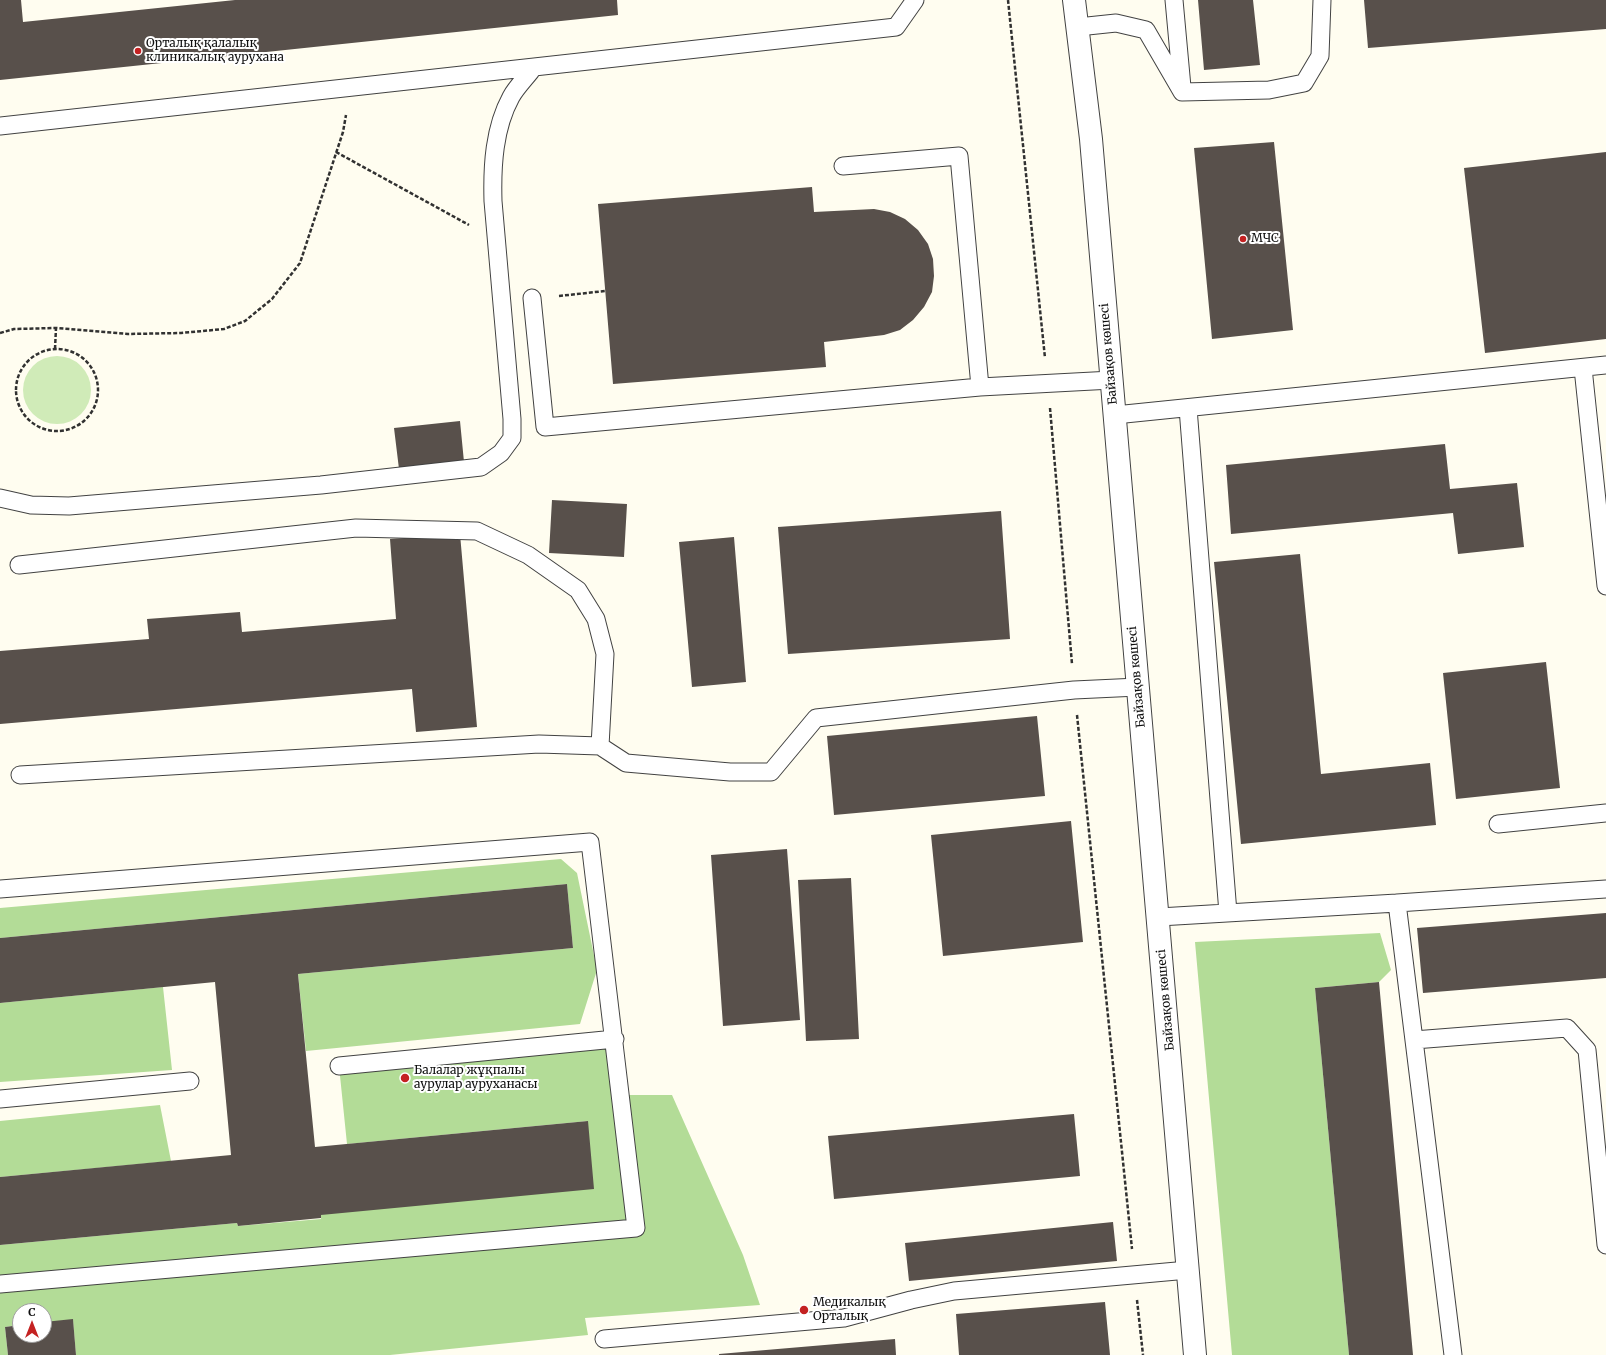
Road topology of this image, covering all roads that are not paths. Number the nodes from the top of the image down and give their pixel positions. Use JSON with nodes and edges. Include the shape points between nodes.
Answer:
{"nodes":[{"id":1,"x":915,"y":0,"type":"edge"},
{"id":2,"x":1074,"y":0,"type":"edge"},
{"id":3,"x":1174,"y":0,"type":"edge"},
{"id":4,"x":1322,"y":0,"type":"edge"},
{"id":5,"x":1078,"y":27,"type":"junction"},
{"id":6,"x":534,"y":67,"type":"junction"},
{"id":7,"x":1182,"y":92,"type":"junction"},
{"id":8,"x":0,"y":126,"type":"edge"},
{"id":9,"x":843,"y":166,"type":"dead end"},
{"id":10,"x":532,"y":298,"type":"road end"},
{"id":11,"x":1606,"y":366,"type":"edge"},
{"id":12,"x":1583,"y":368,"type":"junction"},
{"id":13,"x":1112,"y":380,"type":"junction"},
{"id":14,"x":980,"y":387,"type":"junction"},
{"id":15,"x":1188,"y":408,"type":"junction"},
{"id":16,"x":1115,"y":415,"type":"junction"},
{"id":17,"x":0,"y":498,"type":"edge"},
{"id":18,"x":19,"y":565,"type":"dead end"},
{"id":19,"x":1606,"y":586,"type":"edge"},
{"id":20,"x":1138,"y":687,"type":"junction"},
{"id":21,"x":600,"y":746,"type":"junction"},
{"id":22,"x":20,"y":776,"type":"dead end"},
{"id":23,"x":1606,"y":814,"type":"edge"},
{"id":24,"x":1498,"y":824,"type":"dead end"},
{"id":25,"x":0,"y":889,"type":"edge"},
{"id":26,"x":1606,"y":889,"type":"edge"},
{"id":27,"x":1397,"y":904,"type":"junction"},
{"id":28,"x":1228,"y":913,"type":"junction"},
{"id":29,"x":1159,"y":917,"type":"junction"},
{"id":30,"x":615,"y":1039,"type":"junction"},
{"id":31,"x":1414,"y":1040,"type":"junction"},
{"id":32,"x":339,"y":1066,"type":"dead end"},
{"id":33,"x":190,"y":1081,"type":"dead end"},
{"id":34,"x":0,"y":1099,"type":"edge"},
{"id":35,"x":1606,"y":1245,"type":"edge"},
{"id":36,"x":1188,"y":1270,"type":"junction"},
{"id":37,"x":0,"y":1284,"type":"edge"},
{"id":38,"x":604,"y":1339,"type":"dead end"},
{"id":39,"x":1195,"y":1355,"type":"edge"},
{"id":40,"x":1453,"y":1355,"type":"edge"}],
"edges":[{"from":1,"to":6,"type":"lane","via":[[896,27]]},
{"from":2,"to":5,"type":"street","name":"Байзақов көшесі"},
{"from":3,"to":7,"type":"lane"},
{"from":4,"to":7,"type":"lane","via":[[1320,56],[1304,83],[1269,90]]},
{"from":5,"to":7,"type":"lane","via":[[1116,23],[1146,30]]},
{"from":5,"to":13,"type":"street","name":"Байзақов көшесі","via":[[1091,139]]},
{"from":6,"to":8,"type":"lane"},
{"from":6,"to":17,"type":"lane","via":[[511,97],[499,130],[492,168],[512,419],[512,438],[501,453],[481,467],[321,485],[69,506],[31,505]]},
{"from":9,"to":14,"type":"lane","via":[[959,156]]},
{"from":10,"to":14,"type":"lane","via":[[545,427]]},
{"from":11,"to":12,"type":"lane"},
{"from":12,"to":15,"type":"lane"},
{"from":12,"to":19,"type":"lane"},
{"from":13,"to":14,"type":"lane"},
{"from":13,"to":16,"type":"street","name":"Байзақов көшесі"},
{"from":15,"to":16,"type":"lane"},
{"from":15,"to":28,"type":"lane"},
{"from":16,"to":20,"type":"street","name":"Байзақов көшесі"},
{"from":18,"to":21,"type":"lane","via":[[356,528],[477,531],[528,555],[578,590],[596,619],[605,654]]},
{"from":20,"to":21,"type":"lane","via":[[1074,690],[816,718],[771,772],[730,772],[626,763]]},
{"from":20,"to":29,"type":"street","name":"Байзақов көшесі"},
{"from":21,"to":22,"type":"lane","via":[[539,744]]},
{"from":23,"to":24,"type":"lane"},
{"from":25,"to":30,"type":"lane","via":[[590,842]]},
{"from":26,"to":27,"type":"lane"},
{"from":27,"to":28,"type":"lane"},
{"from":27,"to":31,"type":"lane"},
{"from":28,"to":29,"type":"lane"},
{"from":29,"to":36,"type":"street","name":"Байзақов көшесі"},
{"from":30,"to":32,"type":"lane"},
{"from":30,"to":37,"type":"lane","via":[[636,1228]]},
{"from":31,"to":35,"type":"lane","via":[[1566,1028],[1587,1050]]},
{"from":31,"to":40,"type":"lane"},
{"from":33,"to":34,"type":"lane"},
{"from":36,"to":38,"type":"lane","via":[[954,1291],[844,1318]]},
{"from":36,"to":39,"type":"street","name":"Байзақов көшесі"}]}
